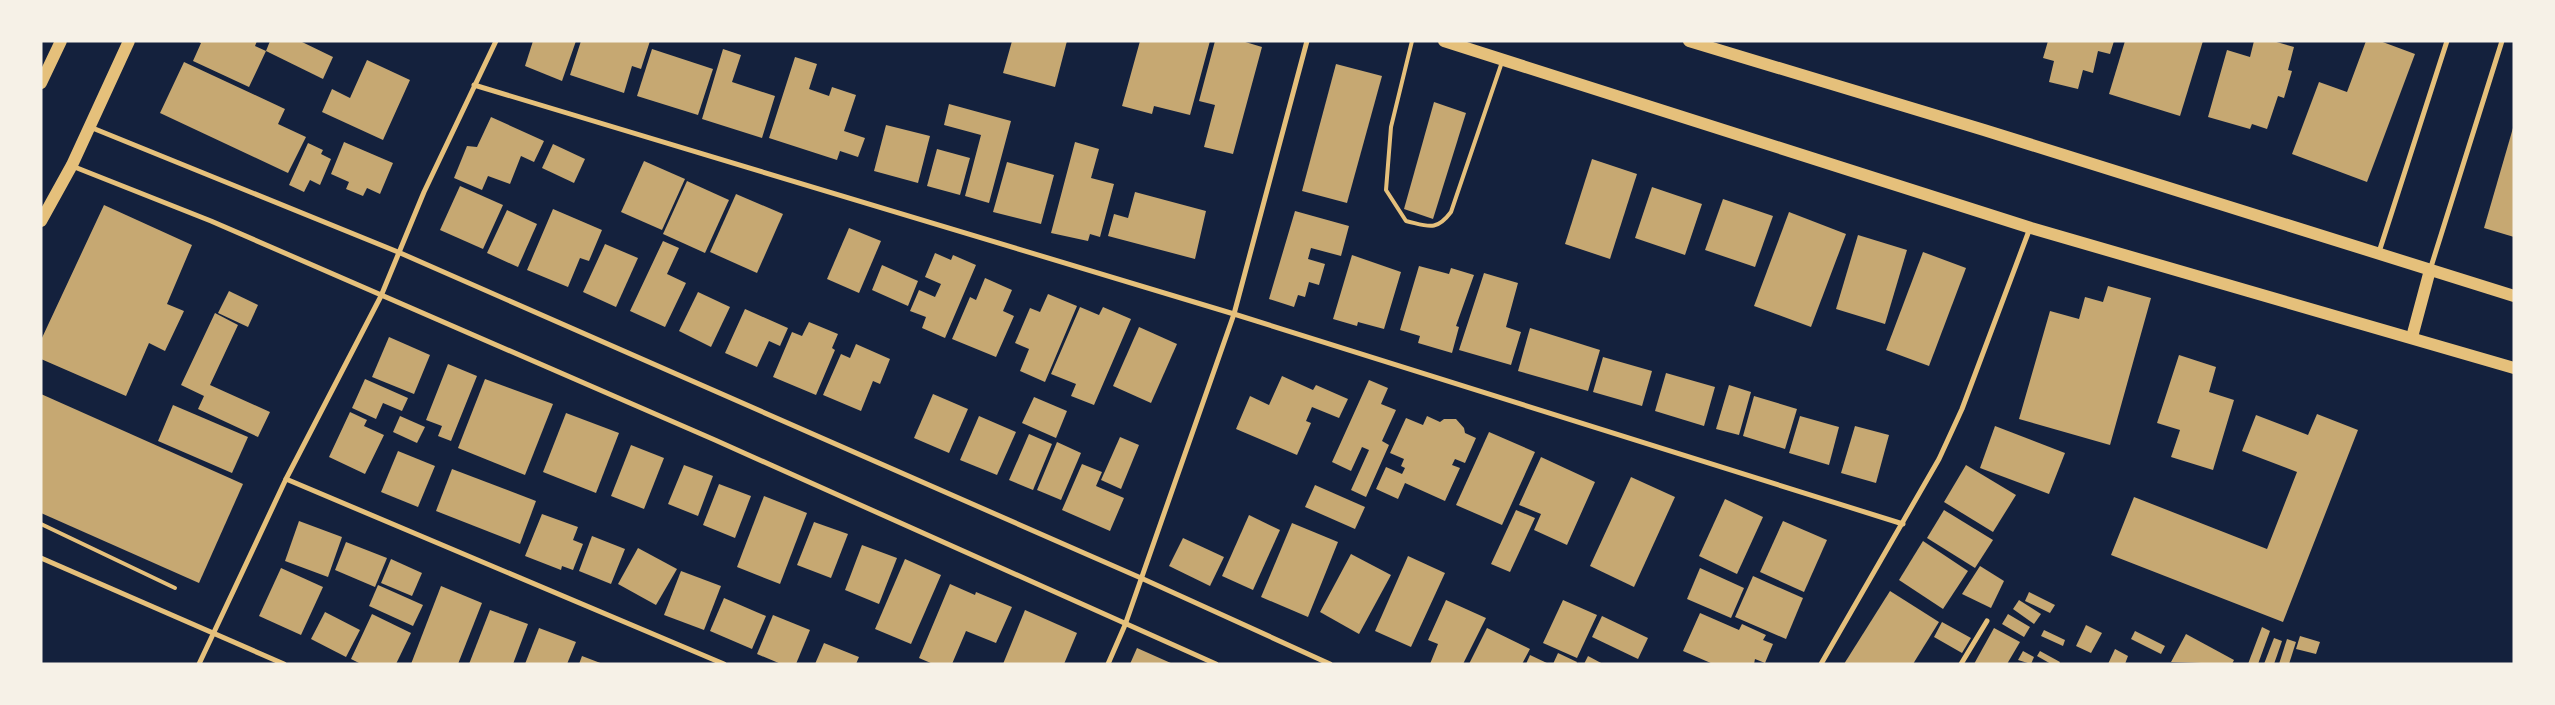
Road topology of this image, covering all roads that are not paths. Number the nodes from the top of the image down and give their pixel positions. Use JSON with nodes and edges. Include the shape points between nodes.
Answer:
{"nodes":[{"id":1,"x":61,"y":41,"type":"edge"},
{"id":2,"x":129,"y":41,"type":"edge"},
{"id":3,"x":496,"y":41,"type":"edge"},
{"id":4,"x":1307,"y":41,"type":"edge"},
{"id":5,"x":1412,"y":41,"type":"edge"},
{"id":6,"x":1444,"y":41,"type":"edge"},
{"id":7,"x":1689,"y":41,"type":"edge"},
{"id":8,"x":2447,"y":41,"type":"edge"},
{"id":9,"x":2502,"y":41,"type":"edge"},
{"id":10,"x":1503,"y":60,"type":"junction"},
{"id":11,"x":41,"y":83,"type":"edge"},
{"id":12,"x":474,"y":85,"type":"junction"},
{"id":13,"x":88,"y":131,"type":"junction"},
{"id":14,"x":73,"y":162,"type":"junction"},
{"id":15,"x":41,"y":221,"type":"edge"},
{"id":16,"x":2030,"y":228,"type":"junction"},
{"id":17,"x":398,"y":252,"type":"junction"},
{"id":18,"x":2378,"y":255,"type":"junction"},
{"id":19,"x":2430,"y":270,"type":"junction"},
{"id":20,"x":381,"y":296,"type":"junction"},
{"id":21,"x":2514,"y":296,"type":"edge"},
{"id":22,"x":1234,"y":314,"type":"junction"},
{"id":23,"x":2412,"y":337,"type":"junction"},
{"id":24,"x":2514,"y":368,"type":"edge"},
{"id":25,"x":286,"y":480,"type":"junction"},
{"id":26,"x":41,"y":524,"type":"edge"},
{"id":27,"x":1903,"y":524,"type":"junction"},
{"id":28,"x":41,"y":558,"type":"edge"},
{"id":29,"x":1141,"y":578,"type":"junction"},
{"id":30,"x":175,"y":588,"type":"dead end"},
{"id":31,"x":1987,"y":622,"type":"dead end"},
{"id":32,"x":1125,"y":625,"type":"junction"},
{"id":33,"x":214,"y":632,"type":"junction"},
{"id":34,"x":199,"y":664,"type":"edge"},
{"id":35,"x":284,"y":664,"type":"edge"},
{"id":36,"x":724,"y":664,"type":"edge"},
{"id":37,"x":1108,"y":664,"type":"edge"},
{"id":38,"x":1216,"y":664,"type":"edge"},
{"id":39,"x":1330,"y":664,"type":"edge"},
{"id":40,"x":1821,"y":664,"type":"edge"},
{"id":41,"x":1961,"y":664,"type":"edge"}],
"edges":[{"from":1,"to":11,"type":"main road"},
{"from":2,"to":13,"type":"main road"},
{"from":3,"to":12,"type":"street"},
{"from":4,"to":22,"type":"street"},
{"from":5,"to":10,"type":"lane","via":[[1391,127],[1386,190],[1406,221],[1432,227],[1443,223],[1451,212]]},
{"from":6,"to":10,"type":"main road"},
{"from":7,"to":18,"type":"main road","via":[[1984,130]]},
{"from":8,"to":18,"type":"street"},
{"from":9,"to":19,"type":"street"},
{"from":10,"to":16,"type":"main road"},
{"from":12,"to":17,"type":"street"},
{"from":12,"to":22,"type":"street"},
{"from":13,"to":14,"type":"main road"},
{"from":13,"to":17,"type":"street"},
{"from":14,"to":15,"type":"main road"},
{"from":14,"to":20,"type":"street"},
{"from":16,"to":23,"type":"main road"},
{"from":16,"to":27,"type":"street","via":[[1962,408],[1939,459]]},
{"from":17,"to":20,"type":"street"},
{"from":17,"to":29,"type":"street"},
{"from":18,"to":19,"type":"main road"},
{"from":19,"to":21,"type":"main road"},
{"from":19,"to":23,"type":"main road"},
{"from":20,"to":25,"type":"street"},
{"from":20,"to":32,"type":"street","via":[[715,440]]},
{"from":22,"to":27,"type":"street"},
{"from":22,"to":29,"type":"street"},
{"from":23,"to":24,"type":"main road"},
{"from":25,"to":33,"type":"street"},
{"from":25,"to":36,"type":"street"},
{"from":26,"to":30,"type":"lane"},
{"from":27,"to":40,"type":"street"},
{"from":28,"to":33,"type":"street"},
{"from":29,"to":32,"type":"street"},
{"from":29,"to":39,"type":"street"},
{"from":31,"to":41,"type":"street"},
{"from":32,"to":37,"type":"street"},
{"from":32,"to":38,"type":"street"},
{"from":33,"to":34,"type":"street"},
{"from":33,"to":35,"type":"street"}]}
